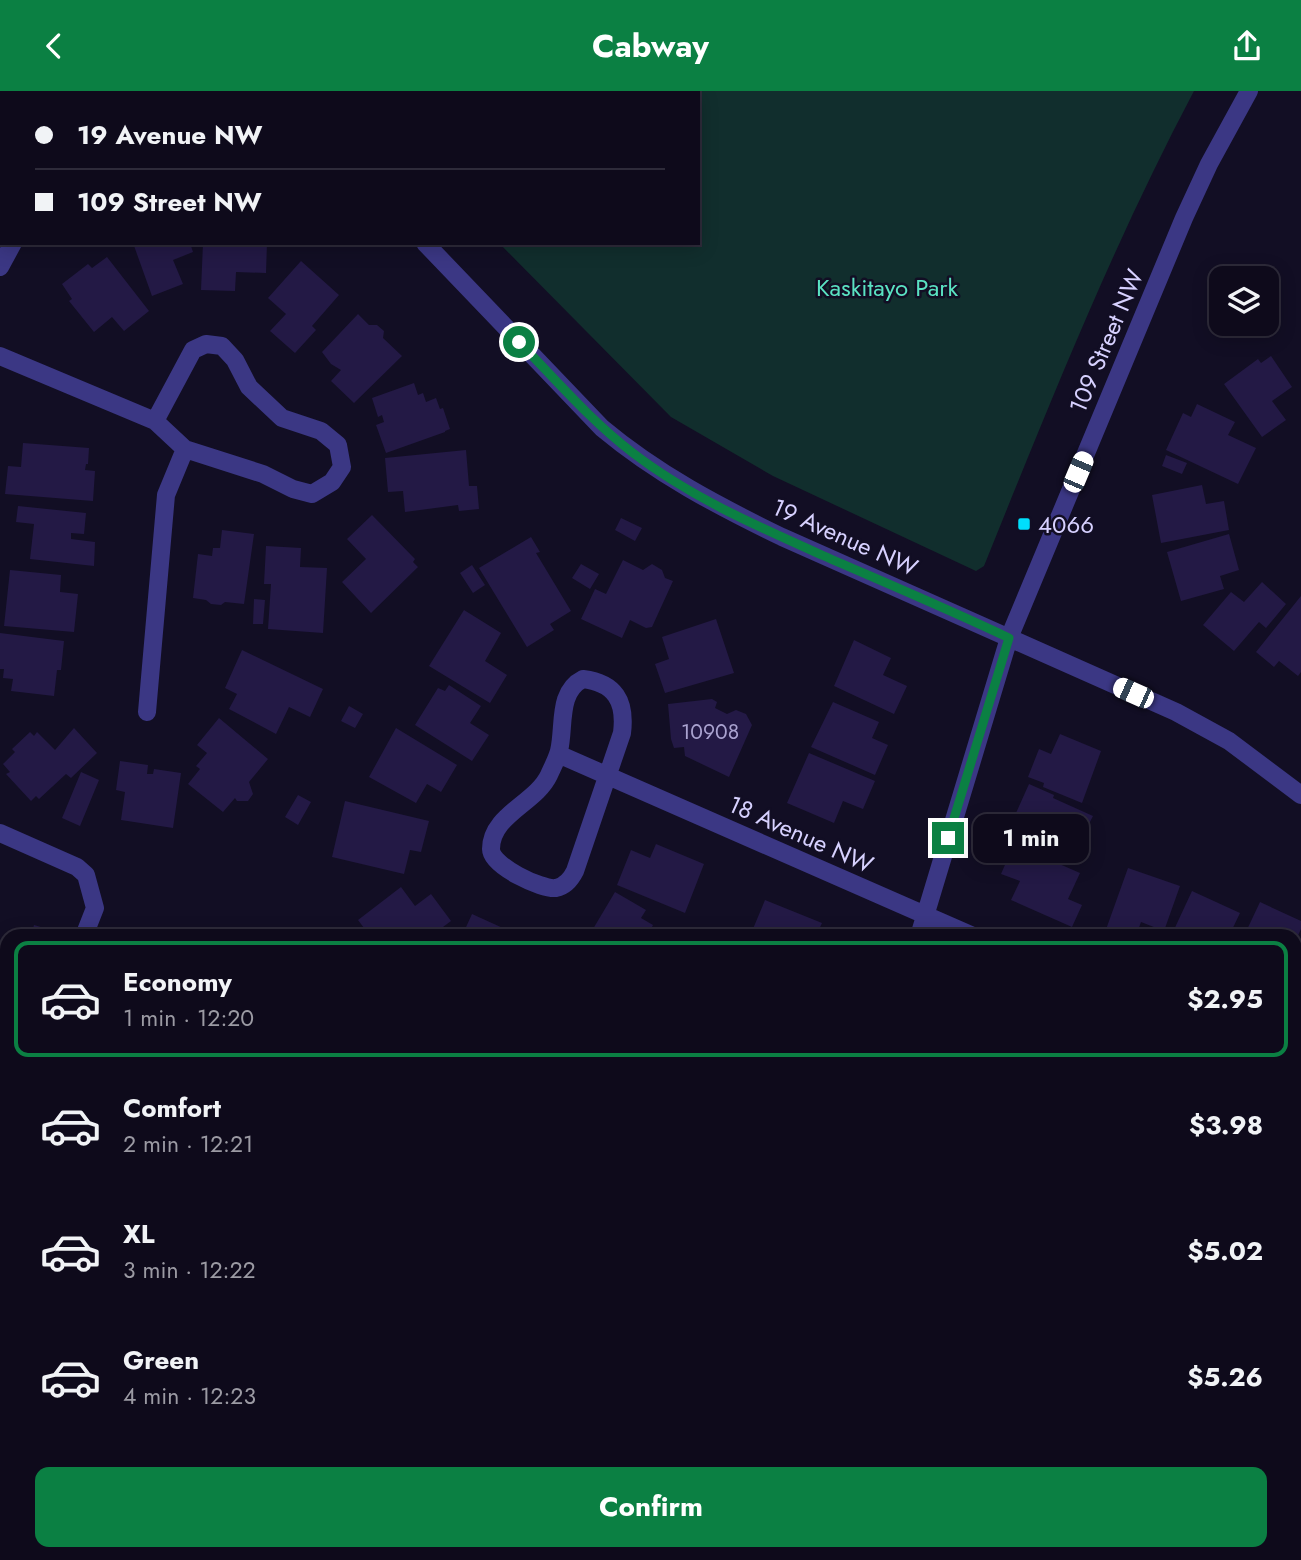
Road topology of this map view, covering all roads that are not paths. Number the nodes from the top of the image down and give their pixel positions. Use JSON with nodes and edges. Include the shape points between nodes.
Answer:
{"nodes":[{"id":1,"x":1249,"y":91,"type":"edge"},
{"id":2,"x":12,"y":245,"type":"edge"},
{"id":3,"x":427,"y":245,"type":"edge"},
{"id":4,"x":0,"y":267,"type":"edge"},
{"id":5,"x":0,"y":356,"type":"edge"},
{"id":6,"x":155,"y":421,"type":"junction"},
{"id":7,"x":185,"y":449,"type":"junction"},
{"id":8,"x":1009,"y":638,"type":"junction"},
{"id":9,"x":147,"y":712,"type":"dead end"},
{"id":10,"x":558,"y":754,"type":"junction"},
{"id":11,"x":609,"y":775,"type":"junction"},
{"id":12,"x":1301,"y":795,"type":"edge"},
{"id":13,"x":0,"y":834,"type":"edge"},
{"id":14,"x":924,"y":917,"type":"junction"},
{"id":15,"x":87,"y":929,"type":"edge"},
{"id":16,"x":921,"y":929,"type":"edge"},
{"id":17,"x":955,"y":929,"type":"edge"}],
"edges":[{"from":1,"to":8,"type":"street","name":"109 Street NW","via":[[1184,218]]},
{"from":2,"to":4,"type":"street"},
{"from":3,"to":8,"type":"street","name":"19 Avenue NW","via":[[575,401],[634,454],[726,510]]},
{"from":5,"to":6,"type":"street"},
{"from":6,"to":7,"type":"street"},
{"from":6,"to":7,"type":"street","via":[[192,350],[206,344],[222,346],[249,387],[282,418],[321,431],[338,445],[342,467],[332,482],[312,494]]},
{"from":7,"to":9,"type":"street","via":[[166,495]]},
{"from":8,"to":12,"type":"street","name":"19 Avenue NW","via":[[1205,727]]},
{"from":8,"to":14,"type":"street","name":"109 Street NW"},
{"from":10,"to":11,"type":"street","name":"18 Avenue NW"},
{"from":10,"to":11,"type":"street","via":[[572,684],[583,679],[598,681],[613,690],[624,717]]},
{"from":10,"to":11,"type":"street","via":[[546,781],[494,833],[491,849],[502,867],[538,884],[558,888],[569,882]]},
{"from":11,"to":14,"type":"street","name":"18 Avenue NW"},
{"from":13,"to":15,"type":"street","via":[[86,874],[95,908]]},
{"from":14,"to":16,"type":"street","name":"109 Street NW"},
{"from":14,"to":17,"type":"street","name":"18 Avenue NW"}]}
